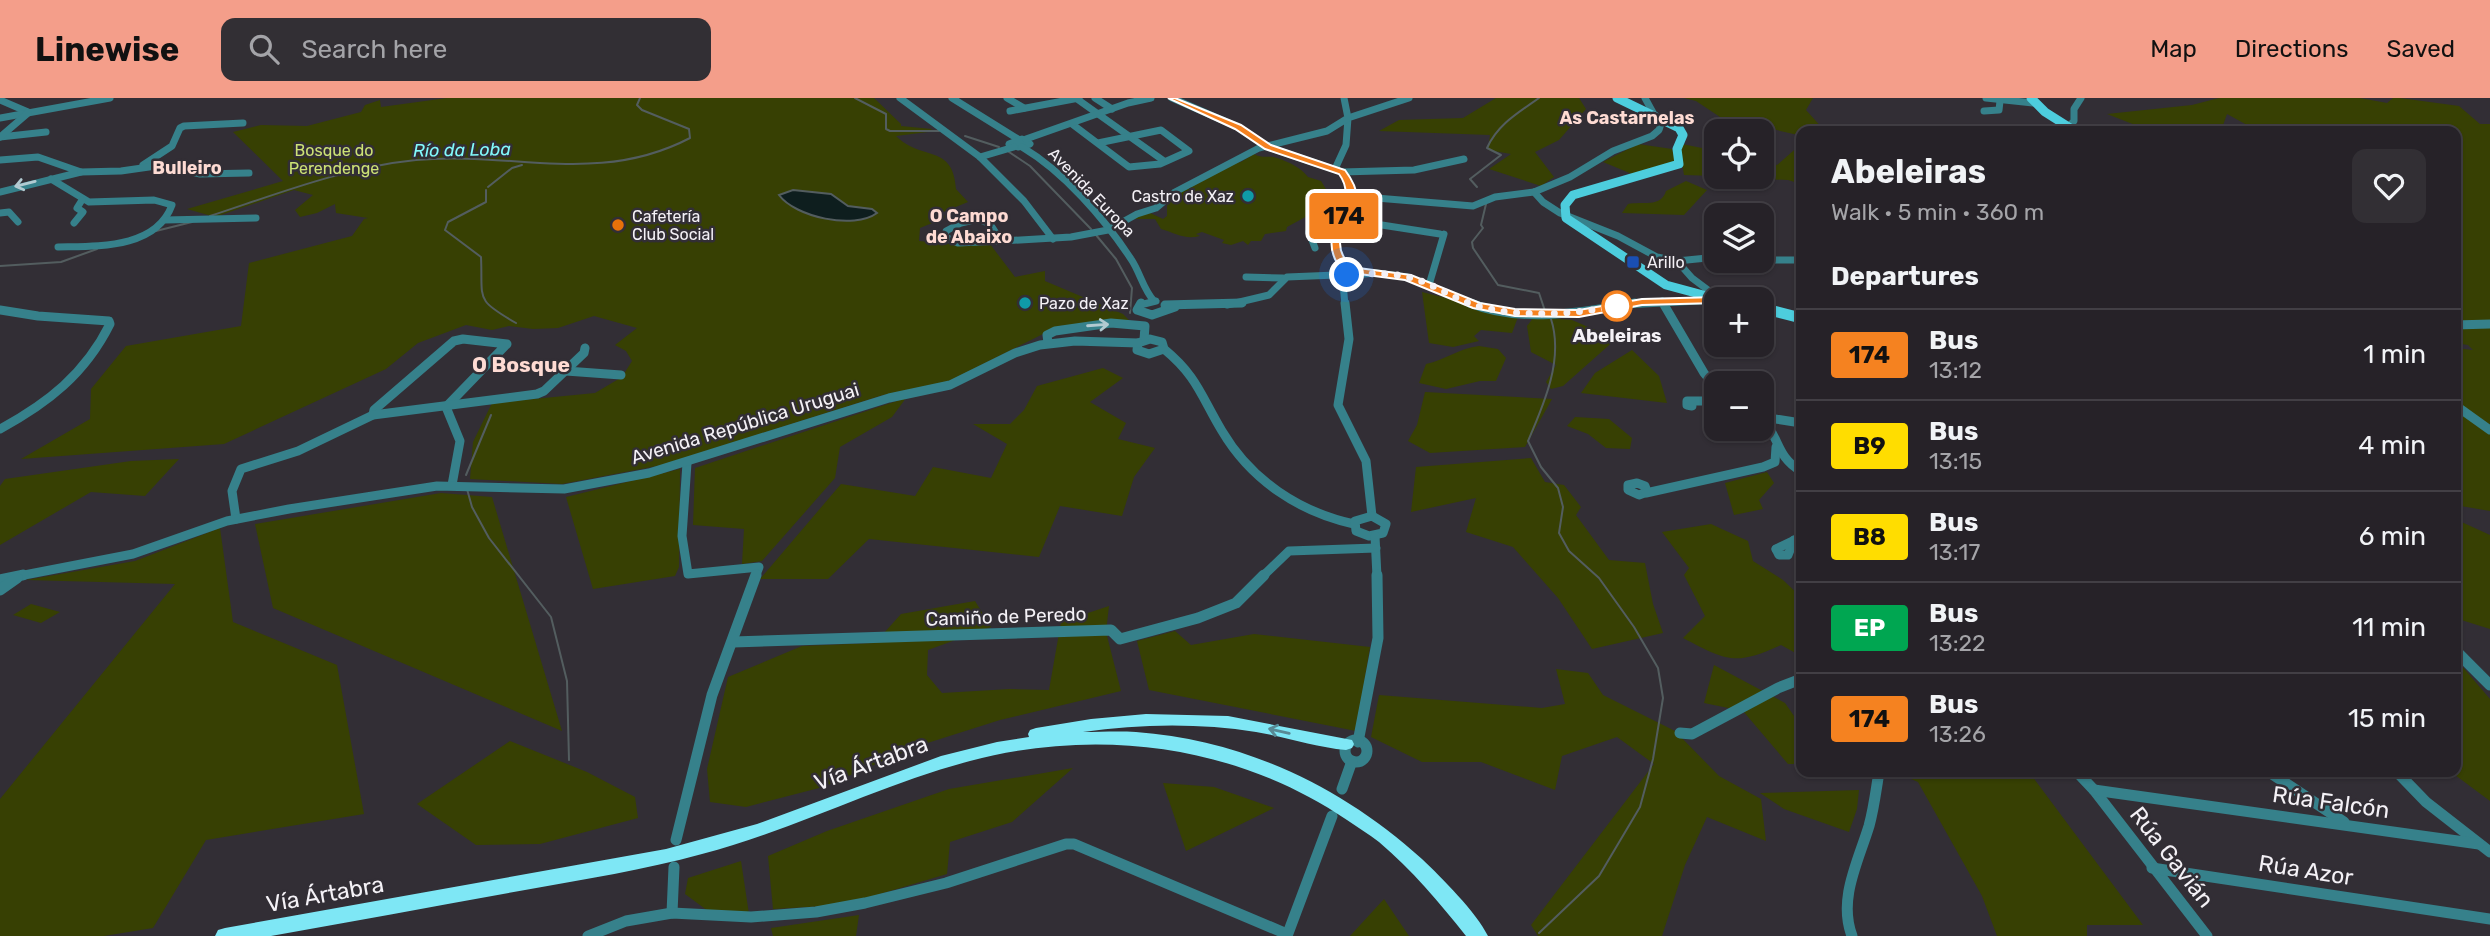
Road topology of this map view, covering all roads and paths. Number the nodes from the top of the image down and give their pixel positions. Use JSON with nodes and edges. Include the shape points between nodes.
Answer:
{"nodes":[{"id":1,"x":110,"y":98,"type":"edge"},
{"id":2,"x":900,"y":98,"type":"edge"},
{"id":3,"x":953,"y":98,"type":"edge"},
{"id":4,"x":1007,"y":98,"type":"edge"},
{"id":5,"x":1095,"y":98,"type":"edge"},
{"id":6,"x":1151,"y":98,"type":"edge"},
{"id":7,"x":1172,"y":98,"type":"edge"},
{"id":8,"x":1345,"y":98,"type":"edge"},
{"id":9,"x":1409,"y":98,"type":"edge"},
{"id":10,"x":1617,"y":98,"type":"edge"},
{"id":11,"x":1645,"y":98,"type":"edge"},
{"id":12,"x":1986,"y":98,"type":"edge"},
{"id":13,"x":2081,"y":98,"type":"edge"},
{"id":14,"x":1078,"y":99,"type":"edge"},
{"id":15,"x":2000,"y":100,"type":"junction"},
{"id":16,"x":2032,"y":100,"type":"edge"},
{"id":17,"x":1,"y":101,"type":"edge"},
{"id":18,"x":1024,"y":108,"type":"junction"},
{"id":19,"x":1112,"y":109,"type":"junction"},
{"id":20,"x":1010,"y":111,"type":"dead end"},
{"id":21,"x":1983,"y":111,"type":"dead end"},
{"id":22,"x":28,"y":112,"type":"junction"},
{"id":23,"x":1099,"y":113,"type":"junction"},
{"id":24,"x":0,"y":118,"type":"edge"},
{"id":25,"x":1348,"y":118,"type":"junction"},
{"id":26,"x":1659,"y":120,"type":"junction"},
{"id":27,"x":243,"y":123,"type":"dead end"},
{"id":28,"x":1072,"y":124,"type":"junction"},
{"id":29,"x":1035,"y":126,"type":"dead end"},
{"id":30,"x":2068,"y":126,"type":"edge"},
{"id":31,"x":2073,"y":126,"type":"edge"},
{"id":32,"x":46,"y":132,"type":"dead end"},
{"id":33,"x":1045,"y":134,"type":"junction"},
{"id":34,"x":1130,"y":136,"type":"junction"},
{"id":35,"x":0,"y":137,"type":"edge"},
{"id":36,"x":1020,"y":143,"type":"junction"},
{"id":37,"x":1098,"y":143,"type":"junction"},
{"id":38,"x":1268,"y":147,"type":"junction"},
{"id":39,"x":980,"y":157,"type":"junction"},
{"id":40,"x":1464,"y":159,"type":"dead end"},
{"id":41,"x":0,"y":160,"type":"edge"},
{"id":42,"x":1164,"y":161,"type":"junction"},
{"id":43,"x":137,"y":168,"type":"junction"},
{"id":44,"x":1338,"y":170,"type":"junction"},
{"id":45,"x":81,"y":172,"type":"junction"},
{"id":46,"x":249,"y":173,"type":"dead end"},
{"id":47,"x":51,"y":179,"type":"junction"},
{"id":48,"x":0,"y":192,"type":"edge"},
{"id":49,"x":1534,"y":192,"type":"junction"},
{"id":50,"x":1352,"y":196,"type":"junction"},
{"id":51,"x":82,"y":200,"type":"junction"},
{"id":52,"x":0,"y":213,"type":"edge"},
{"id":53,"x":1564,"y":214,"type":"junction"},
{"id":54,"x":256,"y":218,"type":"dead end"},
{"id":55,"x":166,"y":220,"type":"junction"},
{"id":56,"x":18,"y":222,"type":"dead end"},
{"id":57,"x":74,"y":223,"type":"dead end"},
{"id":58,"x":1340,"y":223,"type":"junction"},
{"id":59,"x":1108,"y":230,"type":"junction"},
{"id":60,"x":1054,"y":239,"type":"junction"},
{"id":61,"x":1001,"y":242,"type":"junction"},
{"id":62,"x":58,"y":247,"type":"dead end"},
{"id":63,"x":1315,"y":248,"type":"dead end"},
{"id":64,"x":1704,"y":258,"type":"edge"},
{"id":65,"x":1774,"y":260,"type":"edge"},
{"id":66,"x":1796,"y":260,"type":"edge"},
{"id":67,"x":1676,"y":261,"type":"junction"},
{"id":68,"x":1341,"y":272,"type":"junction"},
{"id":69,"x":1247,"y":277,"type":"dead end"},
{"id":70,"x":1283,"y":278,"type":"junction"},
{"id":71,"x":1429,"y":285,"type":"junction"},
{"id":72,"x":1704,"y":288,"type":"edge"},
{"id":73,"x":1696,"y":297,"type":"junction"},
{"id":74,"x":1704,"y":298,"type":"edge"},
{"id":75,"x":1150,"y":299,"type":"junction"},
{"id":76,"x":1662,"y":301,"type":"junction"},
{"id":77,"x":1166,"y":307,"type":"junction"},
{"id":78,"x":0,"y":310,"type":"edge"},
{"id":79,"x":1774,"y":311,"type":"edge"},
{"id":80,"x":1151,"y":317,"type":"junction"},
{"id":81,"x":1796,"y":317,"type":"edge"},
{"id":82,"x":2490,"y":324,"type":"edge"},
{"id":83,"x":2461,"y":325,"type":"edge"},
{"id":84,"x":1145,"y":340,"type":"junction"},
{"id":85,"x":1048,"y":343,"type":"junction"},
{"id":86,"x":585,"y":348,"type":"dead end"},
{"id":87,"x":1165,"y":352,"type":"junction"},
{"id":88,"x":566,"y":371,"type":"junction"},
{"id":89,"x":1704,"y":373,"type":"edge"},
{"id":90,"x":621,"y":376,"type":"dead end"},
{"id":91,"x":1704,"y":401,"type":"edge"},
{"id":92,"x":446,"y":407,"type":"junction"},
{"id":93,"x":1692,"y":407,"type":"dead end"},
{"id":94,"x":2461,"y":409,"type":"edge"},
{"id":95,"x":373,"y":415,"type":"junction"},
{"id":96,"x":1774,"y":422,"type":"edge"},
{"id":97,"x":1796,"y":424,"type":"edge"},
{"id":98,"x":1796,"y":426,"type":"edge"},
{"id":99,"x":0,"y":429,"type":"edge"},
{"id":100,"x":2490,"y":430,"type":"edge"},
{"id":101,"x":1774,"y":438,"type":"edge"},
{"id":102,"x":1777,"y":446,"type":"junction"},
{"id":103,"x":687,"y":464,"type":"junction"},
{"id":104,"x":1763,"y":467,"type":"junction"},
{"id":105,"x":1796,"y":468,"type":"edge"},
{"id":106,"x":1796,"y":469,"type":"edge"},
{"id":107,"x":452,"y":485,"type":"junction"},
{"id":108,"x":1672,"y":486,"type":"junction"},
{"id":109,"x":1372,"y":516,"type":"junction"},
{"id":110,"x":236,"y":519,"type":"junction"},
{"id":111,"x":1354,"y":524,"type":"junction"},
{"id":112,"x":1796,"y":539,"type":"edge"},
{"id":113,"x":1796,"y":541,"type":"edge"},
{"id":114,"x":1375,"y":542,"type":"junction"},
{"id":115,"x":21,"y":576,"type":"junction"},
{"id":116,"x":0,"y":580,"type":"edge"},
{"id":117,"x":0,"y":590,"type":"edge"},
{"id":118,"x":733,"y":642,"type":"junction"},
{"id":119,"x":2461,"y":656,"type":"edge"},
{"id":120,"x":1796,"y":681,"type":"edge"},
{"id":121,"x":2490,"y":685,"type":"edge"},
{"id":122,"x":1680,"y":733,"type":"dead end"},
{"id":123,"x":1352,"y":743,"type":"junction"},
{"id":124,"x":1352,"y":761,"type":"junction"},
{"id":125,"x":911,"y":774,"type":"junction"},
{"id":126,"x":1878,"y":777,"type":"edge"},
{"id":127,"x":2082,"y":777,"type":"edge"},
{"id":128,"x":2276,"y":777,"type":"edge"},
{"id":129,"x":2402,"y":777,"type":"edge"},
{"id":130,"x":1342,"y":789,"type":"dead end"},
{"id":131,"x":2094,"y":790,"type":"junction"},
{"id":132,"x":2309,"y":799,"type":"junction"},
{"id":133,"x":1332,"y":816,"type":"dead end"},
{"id":134,"x":2313,"y":820,"type":"junction"},
{"id":135,"x":2350,"y":825,"type":"junction"},
{"id":136,"x":676,"y":840,"type":"dead end"},
{"id":137,"x":2479,"y":844,"type":"junction"},
{"id":138,"x":2490,"y":852,"type":"edge"},
{"id":139,"x":674,"y":867,"type":"dead end"},
{"id":140,"x":2152,"y":868,"type":"junction"},
{"id":141,"x":672,"y":914,"type":"junction"},
{"id":142,"x":2490,"y":921,"type":"edge"},
{"id":143,"x":1287,"y":935,"type":"edge"},
{"id":144,"x":225,"y":936,"type":"edge"},
{"id":145,"x":589,"y":936,"type":"edge"},
{"id":146,"x":1478,"y":936,"type":"edge"},
{"id":147,"x":1852,"y":936,"type":"edge"},
{"id":148,"x":2207,"y":936,"type":"edge"}],
"edges":[{"from":1,"to":22,"type":"street"},
{"from":2,"to":39,"type":"street"},
{"from":3,"to":36,"type":"street","name":"Avenida Europa"},
{"from":4,"to":18,"type":"street"},
{"from":5,"to":19,"type":"street"},
{"from":6,"to":19,"type":"street"},
{"from":7,"to":38,"type":"street","via":[[1238,127]]},
{"from":8,"to":25,"type":"street"},
{"from":9,"to":25,"type":"street"},
{"from":10,"to":26,"type":"main road"},
{"from":11,"to":26,"type":"street"},
{"from":12,"to":15,"type":"street"},
{"from":13,"to":31,"type":"street","via":[[2072,115]]},
{"from":14,"to":18,"type":"street"},
{"from":14,"to":23,"type":"street"},
{"from":15,"to":16,"type":"street"},
{"from":15,"to":21,"type":"street","via":[[1999,110]]},
{"from":16,"to":30,"type":"main road"},
{"from":17,"to":22,"type":"street"},
{"from":18,"to":20,"type":"street"},
{"from":19,"to":23,"type":"street"},
{"from":22,"to":24,"type":"street"},
{"from":22,"to":35,"type":"street"},
{"from":23,"to":28,"type":"street"},
{"from":23,"to":34,"type":"street"},
{"from":25,"to":38,"type":"street","via":[[1327,131]]},
{"from":25,"to":44,"type":"street"},
{"from":26,"to":49,"type":"street","via":[[1652,136],[1613,150],[1570,177]]},
{"from":26,"to":53,"type":"main road","via":[[1682,132],[1679,164],[1573,195]]},
{"from":27,"to":43,"type":"street","via":[[184,126],[173,144]]},
{"from":28,"to":33,"type":"street"},
{"from":28,"to":37,"type":"street"},
{"from":29,"to":33,"type":"street"},
{"from":32,"to":35,"type":"street"},
{"from":33,"to":36,"type":"street"},
{"from":34,"to":37,"type":"street"},
{"from":34,"to":42,"type":"street"},
{"from":34,"to":42,"type":"street","via":[[1161,130],[1189,151]]},
{"from":36,"to":39,"type":"street"},
{"from":36,"to":59,"type":"street","name":"Avenida Europa"},
{"from":37,"to":42,"type":"street","via":[[1129,166]]},
{"from":38,"to":44,"type":"street"},
{"from":38,"to":59,"type":"street"},
{"from":39,"to":60,"type":"street"},
{"from":40,"to":44,"type":"street","via":[[1414,170]]},
{"from":41,"to":45,"type":"street","via":[[38,157]]},
{"from":43,"to":45,"type":"street"},
{"from":43,"to":46,"type":"street","via":[[163,165],[200,174]]},
{"from":44,"to":50,"type":"street","via":[[1348,180]]},
{"from":45,"to":47,"type":"street"},
{"from":47,"to":48,"type":"street","one_way":true},
{"from":47,"to":51,"type":"street","via":[[65,184]]},
{"from":49,"to":50,"type":"street","via":[[1473,206]]},
{"from":49,"to":53,"type":"street"},
{"from":50,"to":58,"type":"street"},
{"from":51,"to":55,"type":"street","via":[[163,201],[172,205]]},
{"from":51,"to":57,"type":"street","via":[[77,208],[83,212]]},
{"from":52,"to":56,"type":"street","via":[[9,212]]},
{"from":53,"to":67,"type":"street","via":[[1657,257]]},
{"from":53,"to":73,"type":"main road","via":[[1656,279]]},
{"from":54,"to":55,"type":"street"},
{"from":55,"to":62,"type":"street","via":[[156,230],[106,245]]},
{"from":58,"to":63,"type":"street","via":[[1311,229]]},
{"from":58,"to":68,"type":"street","via":[[1335,240]]},
{"from":58,"to":71,"type":"street","via":[[1442,234]]},
{"from":59,"to":60,"type":"street"},
{"from":59,"to":75,"type":"street","name":"Avenida Europa","via":[[1132,259]]},
{"from":60,"to":61,"type":"street"},
{"from":61,"to":61,"type":"street","via":[[958,243],[945,237],[946,231],[964,221],[982,220]]},
{"from":64,"to":67,"type":"street"},
{"from":65,"to":66,"type":"street"},
{"from":67,"to":72,"type":"street"},
{"from":68,"to":70,"type":"street"},
{"from":68,"to":71,"type":"street","via":[[1407,277]]},
{"from":68,"to":109,"type":"street","via":[[1349,339],[1338,405],[1366,461]]},
{"from":69,"to":70,"type":"street"},
{"from":70,"to":77,"type":"street","via":[[1272,293],[1256,299]]},
{"from":71,"to":76,"type":"street","via":[[1477,306],[1515,313],[1579,313]]},
{"from":73,"to":74,"type":"main road"},
{"from":73,"to":76,"type":"street"},
{"from":75,"to":77,"type":"street"},
{"from":75,"to":80,"type":"street","name":"Avenida Europa","via":[[1137,307]]},
{"from":76,"to":89,"type":"street"},
{"from":77,"to":80,"type":"street"},
{"from":78,"to":99,"type":"street","via":[[109,320],[110,324],[78,377]]},
{"from":79,"to":81,"type":"main road"},
{"from":80,"to":84,"type":"street"},
{"from":82,"to":83,"type":"street"},
{"from":84,"to":85,"type":"street","name":"Avenida República Uruguai"},
{"from":85,"to":84,"type":"street","one_way":true,"via":[[1047,335],[1065,327],[1132,323],[1145,326]]},
{"from":84,"to":87,"type":"street","via":[[1163,342]]},
{"from":84,"to":87,"type":"street","name":"Avenida República Uruguai","via":[[1144,354]]},
{"from":85,"to":103,"type":"street","name":"Avenida República Uruguai","via":[[1015,353],[950,385],[889,398]]},
{"from":86,"to":88,"type":"street"},
{"from":87,"to":111,"type":"street","via":[[1189,371],[1228,440],[1253,470],[1308,508]]},
{"from":88,"to":90,"type":"street"},
{"from":88,"to":92,"type":"street","via":[[537,394]]},
{"from":91,"to":93,"type":"street","via":[[1687,401]]},
{"from":92,"to":95,"type":"street"},
{"from":92,"to":95,"type":"street","via":[[508,344],[454,341]]},
{"from":92,"to":107,"type":"street","via":[[460,441]]},
{"from":94,"to":100,"type":"street"},
{"from":95,"to":110,"type":"street","via":[[298,452],[241,469],[232,491]]},
{"from":96,"to":97,"type":"street"},
{"from":98,"to":102,"type":"street","via":[[1779,435]]},
{"from":101,"to":102,"type":"street"},
{"from":102,"to":104,"type":"street","via":[[1775,461]]},
{"from":102,"to":105,"type":"street","via":[[1780,456]]},
{"from":103,"to":107,"type":"street","name":"Avenida República Uruguai","via":[[564,489]]},
{"from":103,"to":118,"type":"street","via":[[684,567],[688,574],[759,566]]},
{"from":104,"to":106,"type":"street"},
{"from":104,"to":108,"type":"street"},
{"from":107,"to":110,"type":"street","name":"Avenida República Uruguai"},
{"from":108,"to":108,"type":"street","via":[[1637,483],[1628,485],[1628,490],[1636,494]]},
{"from":109,"to":111,"type":"street"},
{"from":109,"to":114,"type":"street","via":[[1387,528]]},
{"from":110,"to":115,"type":"street","name":"Avenida República Uruguai","via":[[133,554]]},
{"from":111,"to":114,"type":"street","via":[[1359,534]]},
{"from":112,"to":113,"type":"street","via":[[1776,548],[1779,555],[1786,556]]},
{"from":114,"to":118,"type":"street","name":"Camiño de Peredo","via":[[1289,551],[1236,603],[1120,639],[1111,630]]},
{"from":114,"to":123,"type":"street","via":[[1378,638]]},
{"from":115,"to":116,"type":"street","name":"Avenida República Uruguai"},
{"from":115,"to":117,"type":"street"},
{"from":118,"to":136,"type":"street","via":[[712,695]]},
{"from":119,"to":121,"type":"street"},
{"from":120,"to":122,"type":"street","via":[[1692,734]]},
{"from":123,"to":124,"type":"street","via":[[1343,753]]},
{"from":123,"to":124,"type":"street","via":[[1366,745],[1369,754],[1364,760]]},
{"from":123,"to":125,"type":"highway","one_way":true,"via":[[1222,721],[1122,720],[990,745]]},
{"from":124,"to":130,"type":"street"},
{"from":125,"to":144,"type":"highway","name":"Vía Ártabra","via":[[775,825],[650,860]]},
{"from":125,"to":146,"type":"highway","name":"Vía Ártabra","via":[[996,748],[1078,738],[1177,744],[1231,756],[1318,790],[1383,832],[1421,865]]},
{"from":126,"to":147,"type":"street","via":[[1870,822],[1846,899]]},
{"from":127,"to":131,"type":"street","name":"Rúa Gavián"},
{"from":128,"to":132,"type":"street"},
{"from":129,"to":137,"type":"street"},
{"from":131,"to":134,"type":"street","name":"Rúa Falcón"},
{"from":131,"to":140,"type":"street","name":"Rúa Gavián"},
{"from":132,"to":134,"type":"street"},
{"from":132,"to":135,"type":"street"},
{"from":133,"to":143,"type":"street"},
{"from":134,"to":135,"type":"street","name":"Rúa Falcón"},
{"from":135,"to":137,"type":"street","name":"Rúa Falcón"},
{"from":137,"to":138,"type":"street"},
{"from":139,"to":141,"type":"street"},
{"from":140,"to":142,"type":"street","name":"Rúa Azor"},
{"from":140,"to":148,"type":"street","name":"Rúa Gavián"},
{"from":141,"to":143,"type":"street","via":[[742,917],[828,910],[946,883],[1074,844]]},
{"from":141,"to":145,"type":"street","via":[[626,921]]}]}
